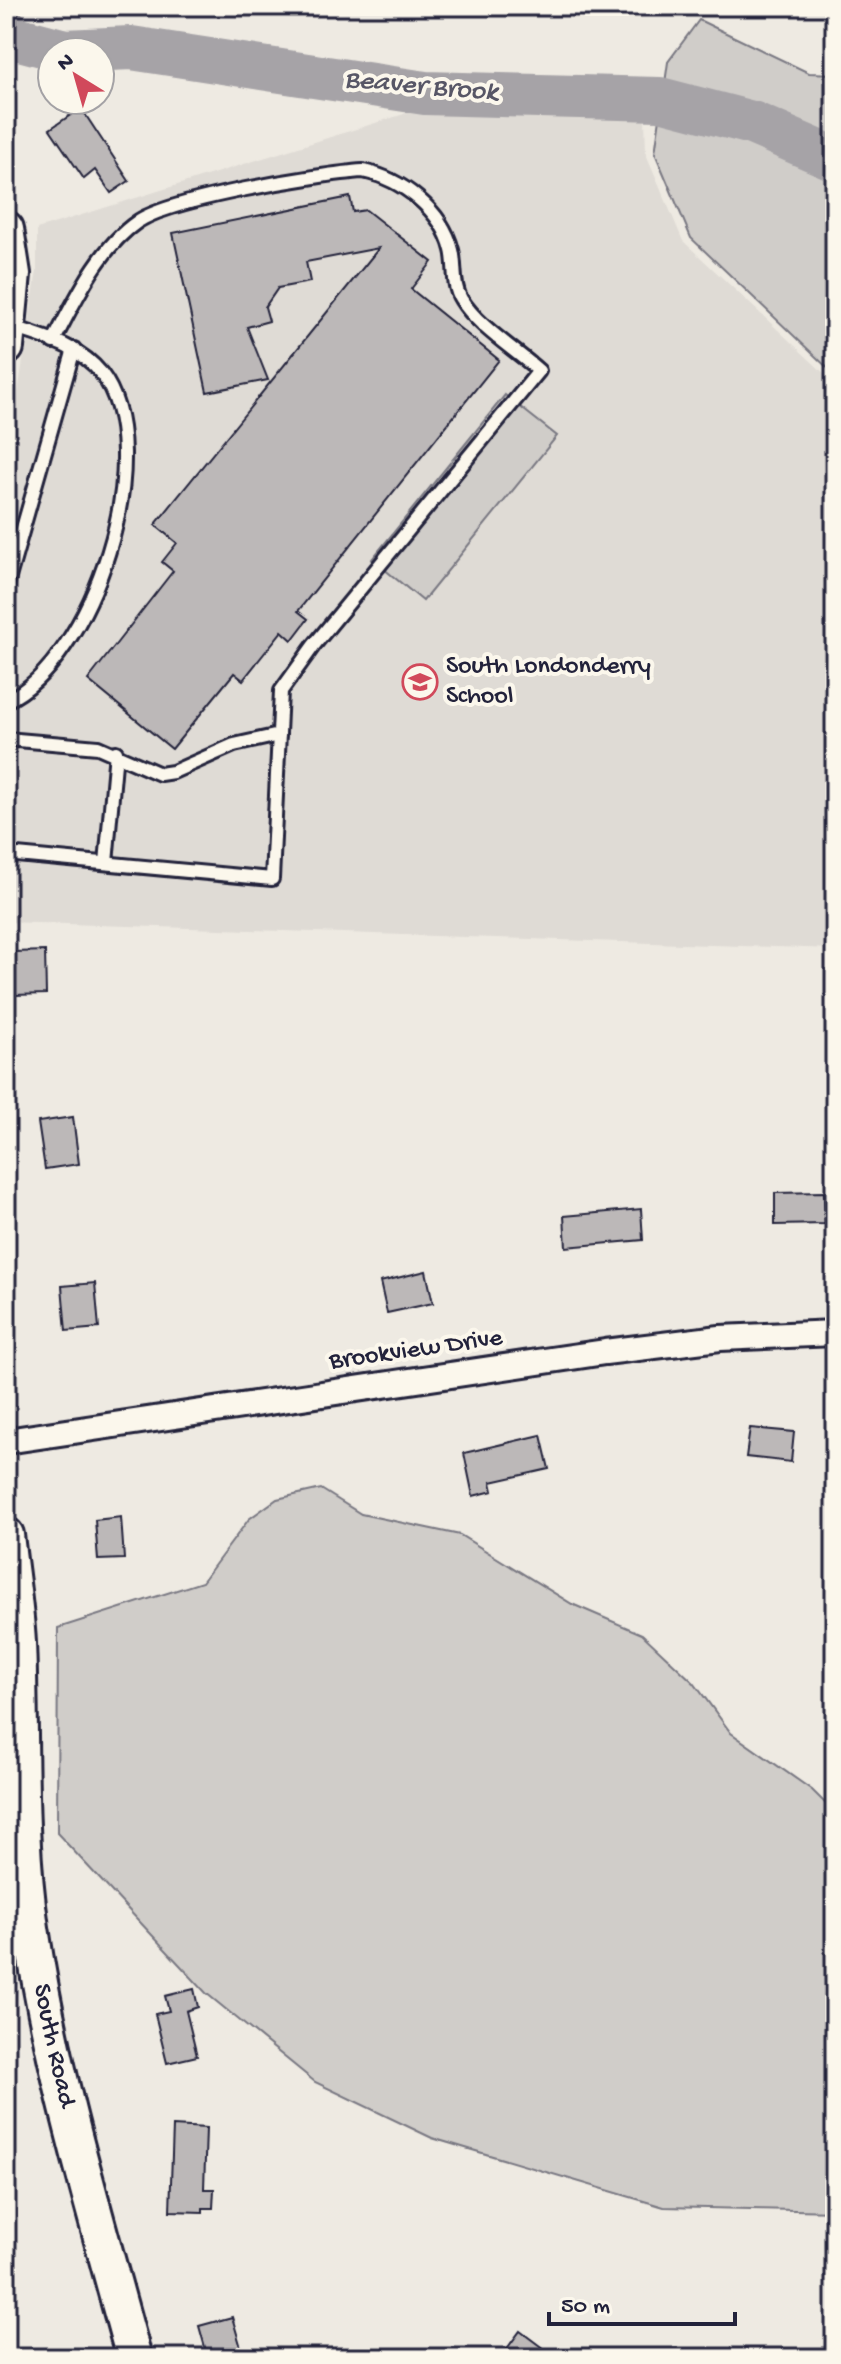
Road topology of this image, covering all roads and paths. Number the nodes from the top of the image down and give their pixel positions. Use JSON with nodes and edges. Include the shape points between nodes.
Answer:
{"nodes":[{"id":1,"x":6,"y":229,"type":"edge"},
{"id":2,"x":8,"y":336,"type":"edge"},
{"id":3,"x":53,"y":342,"type":"junction"},
{"id":4,"x":74,"y":349,"type":"junction"},
{"id":5,"x":6,"y":588,"type":"edge"},
{"id":6,"x":6,"y":701,"type":"edge"},
{"id":7,"x":279,"y":735,"type":"junction"},
{"id":8,"x":6,"y":739,"type":"edge"},
{"id":9,"x":116,"y":752,"type":"junction"},
{"id":10,"x":6,"y":854,"type":"edge"},
{"id":11,"x":106,"y":863,"type":"junction"},
{"id":12,"x":835,"y":1333,"type":"edge"},
{"id":13,"x":6,"y":1441,"type":"edge"},
{"id":14,"x":6,"y":1535,"type":"edge"},
{"id":15,"x":134,"y":2358,"type":"edge"}],
"edges":[{"from":1,"to":2,"type":"street","via":[[13,274]]},
{"from":2,"to":3,"type":"lane"},
{"from":3,"to":4,"type":"lane"},
{"from":3,"to":7,"type":"lane","via":[[83,285],[136,222],[180,204],[363,171],[383,175],[430,209],[452,251],[459,297],[539,371],[281,691]]},
{"from":4,"to":5,"type":"lane"},
{"from":4,"to":6,"type":"lane","via":[[102,374],[116,400],[123,432],[120,499],[104,564],[61,654],[42,678]]},
{"from":7,"to":9,"type":"lane","via":[[234,745],[160,774]]},
{"from":7,"to":11,"type":"lane","via":[[272,879]]},
{"from":8,"to":9,"type":"lane"},
{"from":9,"to":11,"type":"lane"},
{"from":10,"to":11,"type":"lane"},
{"from":12,"to":13,"type":"street","name":"Brookview Drive","via":[[735,1337],[605,1352]]},
{"from":14,"to":15,"type":"street","name":"South Road","via":[[18,1640],[30,1925],[74,2132]]}]}
